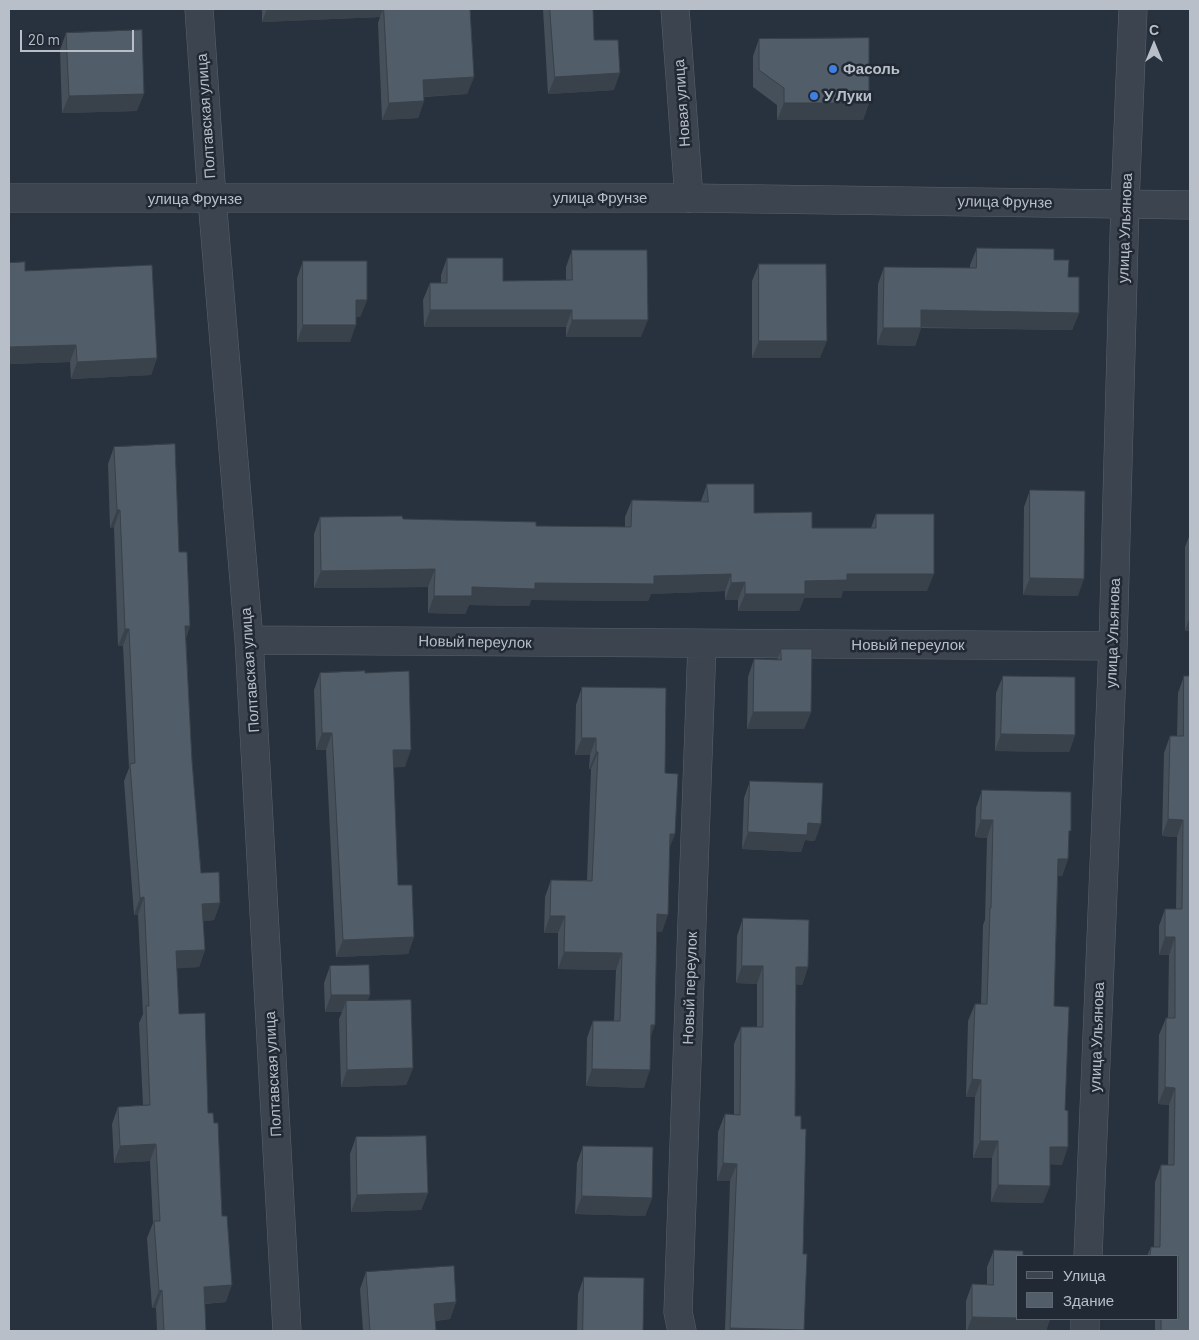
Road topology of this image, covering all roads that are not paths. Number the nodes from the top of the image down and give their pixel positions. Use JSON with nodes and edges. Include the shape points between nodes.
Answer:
{"nodes":[{"id":1,"x":199,"y":9,"type":"edge"},
{"id":2,"x":675,"y":9,"type":"edge"},
{"id":3,"x":1133,"y":9,"type":"edge"},
{"id":4,"x":9,"y":198,"type":"edge"},
{"id":5,"x":689,"y":198,"type":"junction"},
{"id":6,"x":212,"y":199,"type":"junction"},
{"id":7,"x":1125,"y":203,"type":"junction"},
{"id":8,"x":1190,"y":205,"type":"edge"},
{"id":9,"x":248,"y":640,"type":"junction"},
{"id":10,"x":702,"y":644,"type":"junction"},
{"id":11,"x":1114,"y":646,"type":"junction"},
{"id":12,"x":1088,"y":1255,"type":"edge"},
{"id":13,"x":287,"y":1331,"type":"edge"},
{"id":14,"x":682,"y":1331,"type":"edge"}],
"edges":[{"from":1,"to":6,"type":"street","name":"Полтавская улица"},
{"from":2,"to":5,"type":"street","name":"Новая улица"},
{"from":3,"to":7,"type":"street","name":"улица Ульянова"},
{"from":4,"to":6,"type":"street","name":"улица Фрунзе"},
{"from":5,"to":6,"type":"street","name":"улица Фрунзе"},
{"from":5,"to":7,"type":"street","name":"улица Фрунзе"},
{"from":6,"to":9,"type":"street","name":"Полтавская улица"},
{"from":7,"to":8,"type":"street","name":"улица Фрунзе"},
{"from":7,"to":11,"type":"street","name":"улица Ульянова"},
{"from":9,"to":10,"type":"street","name":"Новый переулок"},
{"from":9,"to":13,"type":"street","name":"Полтавская улица"},
{"from":10,"to":11,"type":"street","name":"Новый переулок"},
{"from":10,"to":14,"type":"street","name":"Новый переулок","via":[[678,1312]]},
{"from":11,"to":12,"type":"street","name":"улица Ульянова"}]}
